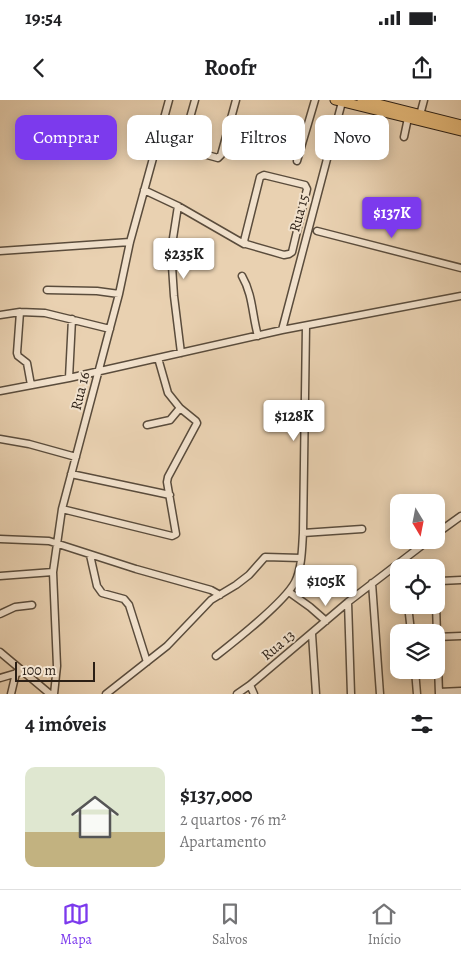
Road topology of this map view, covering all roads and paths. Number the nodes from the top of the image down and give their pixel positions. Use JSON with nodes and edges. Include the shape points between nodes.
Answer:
{"nodes":[{"id":1,"x":169,"y":100,"type":"edge"},
{"id":2,"x":195,"y":100,"type":"edge"},
{"id":3,"x":236,"y":100,"type":"edge"},
{"id":4,"x":315,"y":100,"type":"edge"},
{"id":5,"x":362,"y":100,"type":"edge"},
{"id":6,"x":424,"y":100,"type":"edge"},
{"id":7,"x":339,"y":101,"type":"edge"},
{"id":8,"x":420,"y":115,"type":"junction"},
{"id":9,"x":408,"y":118,"type":"junction"},
{"id":10,"x":461,"y":125,"type":"edge"},
{"id":11,"x":461,"y":132,"type":"edge"},
{"id":12,"x":404,"y":137,"type":"dead end"},
{"id":13,"x":297,"y":161,"type":"dead end"},
{"id":14,"x":144,"y":190,"type":"junction"},
{"id":15,"x":178,"y":206,"type":"junction"},
{"id":16,"x":317,"y":230,"type":"dead end"},
{"id":17,"x":297,"y":231,"type":"junction"},
{"id":18,"x":307,"y":233,"type":"junction"},
{"id":19,"x":130,"y":242,"type":"junction"},
{"id":20,"x":244,"y":244,"type":"dead end"},
{"id":21,"x":0,"y":251,"type":"edge"},
{"id":22,"x":461,"y":268,"type":"edge"},
{"id":23,"x":242,"y":276,"type":"dead end"},
{"id":24,"x":47,"y":290,"type":"dead end"},
{"id":25,"x":119,"y":294,"type":"junction"},
{"id":26,"x":461,"y":296,"type":"edge"},
{"id":27,"x":20,"y":312,"type":"junction"},
{"id":28,"x":0,"y":316,"type":"edge"},
{"id":29,"x":72,"y":320,"type":"junction"},
{"id":30,"x":306,"y":326,"type":"junction"},
{"id":31,"x":110,"y":329,"type":"junction"},
{"id":32,"x":282,"y":330,"type":"junction"},
{"id":33,"x":258,"y":336,"type":"junction"},
{"id":34,"x":181,"y":353,"type":"junction"},
{"id":35,"x":158,"y":358,"type":"junction"},
{"id":36,"x":98,"y":371,"type":"junction"},
{"id":37,"x":69,"y":378,"type":"junction"},
{"id":38,"x":31,"y":385,"type":"junction"},
{"id":39,"x":0,"y":391,"type":"edge"},
{"id":40,"x":180,"y":408,"type":"junction"},
{"id":41,"x":147,"y":425,"type":"dead end"},
{"id":42,"x":0,"y":439,"type":"edge"},
{"id":43,"x":76,"y":457,"type":"junction"},
{"id":44,"x":71,"y":474,"type":"junction"},
{"id":45,"x":170,"y":494,"type":"junction"},
{"id":46,"x":62,"y":509,"type":"junction"},
{"id":47,"x":461,"y":516,"type":"edge"},
{"id":48,"x":362,"y":528,"type":"dead end"},
{"id":49,"x":445,"y":528,"type":"edge"},
{"id":50,"x":303,"y":532,"type":"junction"},
{"id":51,"x":0,"y":539,"type":"edge"},
{"id":52,"x":56,"y":544,"type":"junction"},
{"id":53,"x":417,"y":549,"type":"edge"},
{"id":54,"x":90,"y":555,"type":"junction"},
{"id":55,"x":301,"y":558,"type":"junction"},
{"id":56,"x":403,"y":559,"type":"edge"},
{"id":57,"x":390,"y":569,"type":"edge"},
{"id":58,"x":53,"y":572,"type":"junction"},
{"id":59,"x":0,"y":576,"type":"edge"},
{"id":60,"x":461,"y":580,"type":"edge"},
{"id":61,"x":445,"y":581,"type":"edge"},
{"id":62,"x":372,"y":583,"type":"junction"},
{"id":63,"x":288,"y":592,"type":"junction"},
{"id":64,"x":220,"y":595,"type":"junction"},
{"id":65,"x":348,"y":602,"type":"junction"},
{"id":66,"x":32,"y":605,"type":"dead end"},
{"id":67,"x":0,"y":614,"type":"edge"},
{"id":68,"x":326,"y":621,"type":"junction"},
{"id":69,"x":312,"y":634,"type":"junction"},
{"id":70,"x":461,"y":636,"type":"edge"},
{"id":71,"x":445,"y":637,"type":"edge"},
{"id":72,"x":0,"y":652,"type":"edge"},
{"id":73,"x":216,"y":656,"type":"dead end"},
{"id":74,"x":147,"y":662,"type":"junction"},
{"id":75,"x":24,"y":671,"type":"junction"},
{"id":76,"x":16,"y":673,"type":"junction"},
{"id":77,"x":0,"y":678,"type":"edge"},
{"id":78,"x":416,"y":679,"type":"edge"},
{"id":79,"x":438,"y":679,"type":"edge"},
{"id":80,"x":250,"y":685,"type":"junction"},
{"id":81,"x":461,"y":691,"type":"edge"},
{"id":82,"x":439,"y":693,"type":"edge"},
{"id":83,"x":11,"y":694,"type":"edge"},
{"id":84,"x":50,"y":694,"type":"edge"},
{"id":85,"x":54,"y":694,"type":"edge"},
{"id":86,"x":106,"y":694,"type":"edge"},
{"id":87,"x":237,"y":694,"type":"edge"},
{"id":88,"x":254,"y":694,"type":"edge"},
{"id":89,"x":316,"y":694,"type":"edge"},
{"id":90,"x":351,"y":694,"type":"edge"},
{"id":91,"x":380,"y":694,"type":"edge"},
{"id":92,"x":417,"y":694,"type":"edge"}],
"edges":[{"from":1,"to":14,"type":"street","name":"Rua 16"},
{"from":2,"to":3,"type":"street","via":[[182,146],[218,158]]},
{"from":4,"to":13,"type":"street"},
{"from":5,"to":8,"type":"main road"},
{"from":6,"to":8,"type":"street"},
{"from":7,"to":9,"type":"main road"},
{"from":7,"to":18,"type":"street","name":"Rua 15"},
{"from":8,"to":10,"type":"main road"},
{"from":9,"to":11,"type":"main road"},
{"from":9,"to":12,"type":"street"},
{"from":14,"to":15,"type":"street"},
{"from":14,"to":19,"type":"street","name":"Rua 16"},
{"from":15,"to":20,"type":"street"},
{"from":15,"to":34,"type":"street","via":[[171,251]]},
{"from":16,"to":22,"type":"street"},
{"from":17,"to":17,"type":"street","via":[[307,192],[305,185],[268,175],[260,177],[246,244],[284,256],[292,252]]},
{"from":17,"to":18,"type":"street"},
{"from":18,"to":32,"type":"street","name":"Rua 15"},
{"from":19,"to":21,"type":"street"},
{"from":19,"to":25,"type":"street","name":"Rua 16"},
{"from":23,"to":33,"type":"street","via":[[250,290]]},
{"from":24,"to":25,"type":"street"},
{"from":25,"to":31,"type":"street","name":"Rua 16"},
{"from":26,"to":30,"type":"street"},
{"from":27,"to":28,"type":"street"},
{"from":27,"to":29,"type":"street","via":[[45,313]]},
{"from":27,"to":38,"type":"street","via":[[17,353],[27,363]]},
{"from":29,"to":31,"type":"street"},
{"from":29,"to":37,"type":"street"},
{"from":30,"to":32,"type":"street"},
{"from":30,"to":50,"type":"street"},
{"from":31,"to":36,"type":"street","name":"Rua 16"},
{"from":32,"to":33,"type":"street"},
{"from":33,"to":34,"type":"street"},
{"from":34,"to":35,"type":"street"},
{"from":35,"to":36,"type":"street"},
{"from":35,"to":40,"type":"street","via":[[168,393]]},
{"from":36,"to":37,"type":"street"},
{"from":36,"to":43,"type":"street","name":"Rua 16"},
{"from":37,"to":38,"type":"street"},
{"from":38,"to":39,"type":"street"},
{"from":40,"to":41,"type":"street","via":[[170,420]]},
{"from":40,"to":45,"type":"street","via":[[197,423],[168,477]]},
{"from":42,"to":43,"type":"street"},
{"from":43,"to":44,"type":"street","name":"Rua 16"},
{"from":44,"to":45,"type":"street"},
{"from":44,"to":46,"type":"street","name":"Rua 16"},
{"from":45,"to":46,"type":"street","via":[[174,536]]},
{"from":46,"to":52,"type":"street","name":"Rua 16"},
{"from":47,"to":49,"type":"street"},
{"from":48,"to":50,"type":"street"},
{"from":50,"to":55,"type":"street"},
{"from":51,"to":52,"type":"street"},
{"from":52,"to":54,"type":"street"},
{"from":52,"to":58,"type":"street","name":"Rua 16"},
{"from":53,"to":56,"type":"street","name":"Rua 13"},
{"from":54,"to":64,"type":"street"},
{"from":54,"to":74,"type":"street","via":[[102,593],[120,596],[129,605]]},
{"from":55,"to":63,"type":"street","via":[[295,582]]},
{"from":55,"to":64,"type":"street","via":[[265,557],[249,575]]},
{"from":57,"to":62,"type":"street","name":"Rua 13"},
{"from":58,"to":59,"type":"street"},
{"from":58,"to":85,"type":"street","name":"Rua 16","via":[[58,666]]},
{"from":60,"to":61,"type":"street"},
{"from":62,"to":65,"type":"street","name":"Rua 13"},
{"from":62,"to":91,"type":"street"},
{"from":63,"to":68,"type":"street"},
{"from":63,"to":73,"type":"street"},
{"from":64,"to":74,"type":"street"},
{"from":65,"to":68,"type":"street","name":"Rua 13"},
{"from":65,"to":90,"type":"street"},
{"from":66,"to":67,"type":"street","via":[[15,607]]},
{"from":68,"to":69,"type":"street","name":"Rua 13"},
{"from":69,"to":80,"type":"street","name":"Rua 13"},
{"from":69,"to":89,"type":"street"},
{"from":70,"to":71,"type":"street"},
{"from":72,"to":75,"type":"street"},
{"from":74,"to":86,"type":"street"},
{"from":75,"to":76,"type":"street"},
{"from":75,"to":84,"type":"street"},
{"from":76,"to":77,"type":"street"},
{"from":76,"to":83,"type":"street"},
{"from":78,"to":92,"type":"street"},
{"from":79,"to":82,"type":"street"},
{"from":80,"to":87,"type":"street","name":"Rua 13"},
{"from":80,"to":88,"type":"street"},
{"from":81,"to":82,"type":"street"}]}
